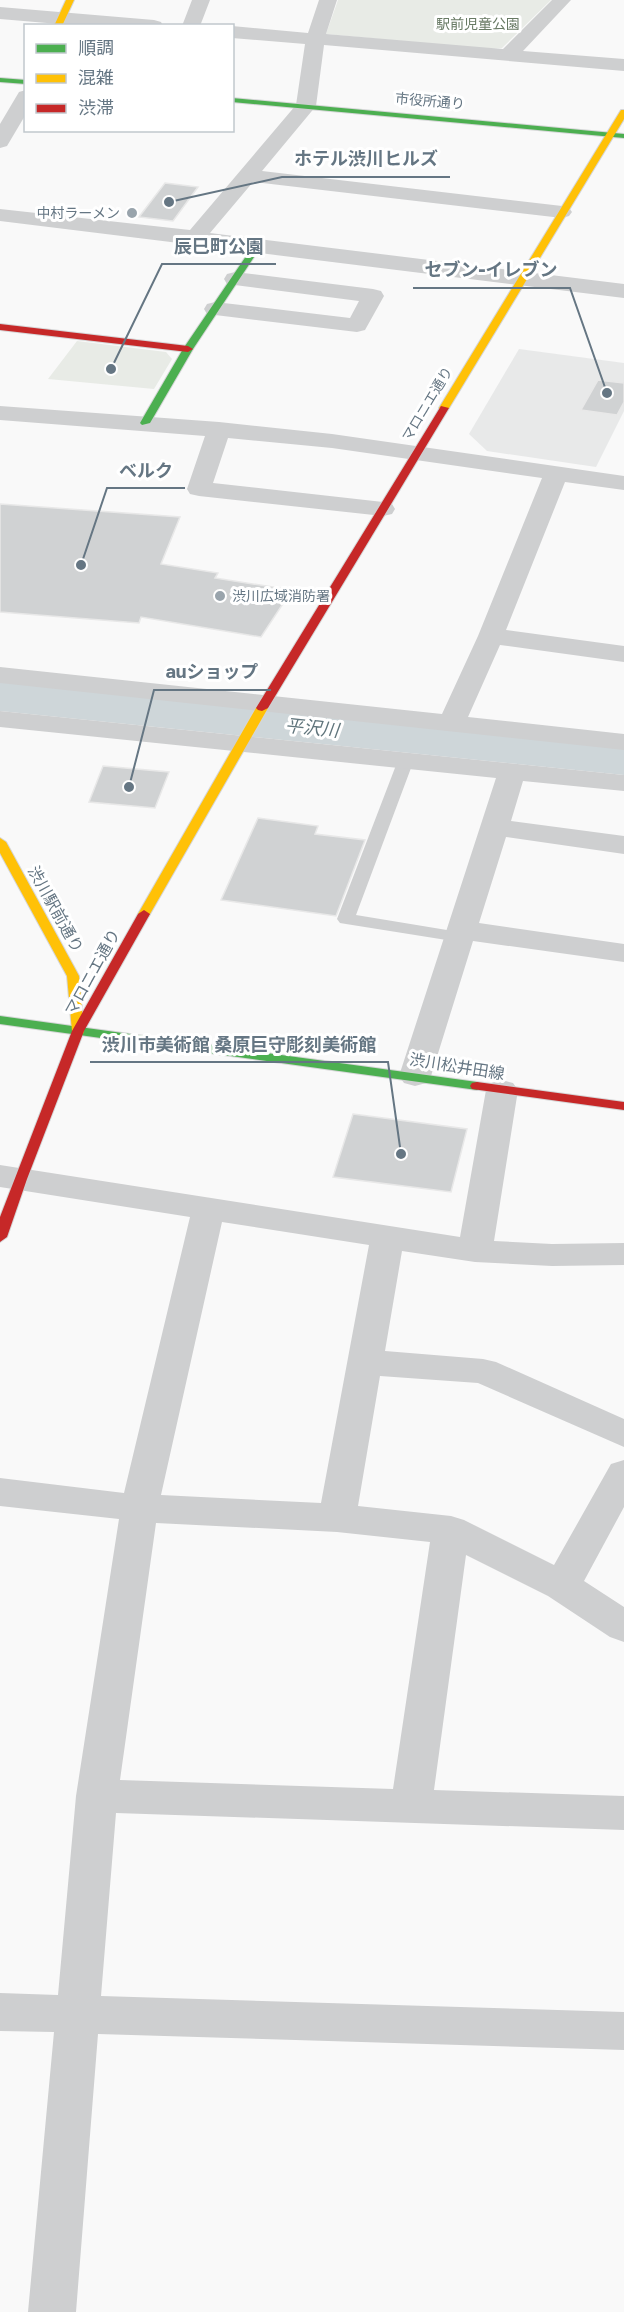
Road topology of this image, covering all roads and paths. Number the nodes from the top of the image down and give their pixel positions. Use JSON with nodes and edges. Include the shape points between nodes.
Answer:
{"nodes":[{"id":1,"x":70,"y":0,"type":"edge"},
{"id":2,"x":201,"y":0,"type":"edge"},
{"id":3,"x":328,"y":0,"type":"edge"},
{"id":4,"x":562,"y":0,"type":"edge"},
{"id":5,"x":0,"y":13,"type":"edge"},
{"id":6,"x":60,"y":21,"type":"edge"},
{"id":7,"x":116,"y":24,"type":"edge"},
{"id":8,"x":192,"y":24,"type":"edge"},
{"id":9,"x":234,"y":32,"type":"edge"},
{"id":10,"x":315,"y":39,"type":"junction"},
{"id":11,"x":508,"y":55,"type":"junction"},
{"id":12,"x":624,"y":65,"type":"edge"},
{"id":13,"x":0,"y":80,"type":"edge"},
{"id":14,"x":24,"y":82,"type":"edge"},
{"id":15,"x":24,"y":100,"type":"edge"},
{"id":16,"x":234,"y":100,"type":"edge"},
{"id":17,"x":306,"y":106,"type":"junction"},
{"id":18,"x":624,"y":112,"type":"edge"},
{"id":19,"x":609,"y":134,"type":"junction"},
{"id":20,"x":624,"y":136,"type":"edge"},
{"id":21,"x":0,"y":142,"type":"edge"},
{"id":22,"x":248,"y":175,"type":"junction"},
{"id":23,"x":562,"y":212,"type":"junction"},
{"id":24,"x":0,"y":215,"type":"edge"},
{"id":25,"x":195,"y":237,"type":"junction"},
{"id":26,"x":258,"y":245,"type":"junction"},
{"id":27,"x":522,"y":278,"type":"junction"},
{"id":28,"x":235,"y":279,"type":"junction"},
{"id":29,"x":624,"y":291,"type":"edge"},
{"id":30,"x":215,"y":309,"type":"junction"},
{"id":31,"x":0,"y":327,"type":"edge"},
{"id":32,"x":188,"y":349,"type":"junction"},
{"id":33,"x":7,"y":420,"type":"edge"},
{"id":34,"x":145,"y":423,"type":"junction"},
{"id":35,"x":219,"y":429,"type":"junction"},
{"id":36,"x":417,"y":453,"type":"junction"},
{"id":37,"x":556,"y":473,"type":"junction"},
{"id":38,"x":624,"y":483,"type":"edge"},
{"id":39,"x":383,"y":509,"type":"junction"},
{"id":40,"x":491,"y":636,"type":"junction"},
{"id":41,"x":624,"y":654,"type":"edge"},
{"id":42,"x":0,"y":675,"type":"edge"},
{"id":43,"x":262,"y":709,"type":"junction"},
{"id":44,"x":0,"y":719,"type":"edge"},
{"id":45,"x":450,"y":724,"type":"junction"},
{"id":46,"x":242,"y":741,"type":"junction"},
{"id":47,"x":624,"y":742,"type":"edge"},
{"id":48,"x":406,"y":760,"type":"junction"},
{"id":49,"x":512,"y":772,"type":"junction"},
{"id":50,"x":622,"y":774,"type":"edge"},
{"id":51,"x":494,"y":827,"type":"junction"},
{"id":52,"x":0,"y":842,"type":"edge"},
{"id":53,"x":624,"y":845,"type":"edge"},
{"id":54,"x":460,"y":933,"type":"junction"},
{"id":55,"x":624,"y":953,"type":"edge"},
{"id":56,"x":0,"y":1020,"type":"edge"},
{"id":57,"x":78,"y":1031,"type":"junction"},
{"id":58,"x":415,"y":1076,"type":"junction"},
{"id":59,"x":502,"y":1090,"type":"junction"},
{"id":60,"x":624,"y":1106,"type":"edge"},
{"id":61,"x":10,"y":1178,"type":"edge"},
{"id":62,"x":208,"y":1210,"type":"junction"},
{"id":63,"x":0,"y":1237,"type":"edge"},
{"id":64,"x":387,"y":1238,"type":"junction"},
{"id":65,"x":475,"y":1251,"type":"junction"},
{"id":66,"x":624,"y":1254,"type":"edge"},
{"id":67,"x":365,"y":1362,"type":"junction"},
{"id":68,"x":624,"y":1434,"type":"edge"},
{"id":69,"x":624,"y":1473,"type":"edge"},
{"id":70,"x":0,"y":1492,"type":"edge"},
{"id":71,"x":139,"y":1508,"type":"junction"},
{"id":72,"x":338,"y":1518,"type":"junction"},
{"id":73,"x":451,"y":1530,"type":"junction"},
{"id":74,"x":562,"y":1586,"type":"junction"},
{"id":75,"x":624,"y":1627,"type":"edge"},
{"id":76,"x":97,"y":1796,"type":"junction"},
{"id":77,"x":411,"y":1805,"type":"junction"},
{"id":78,"x":624,"y":1813,"type":"edge"},
{"id":79,"x":0,"y":2012,"type":"edge"},
{"id":80,"x":78,"y":2014,"type":"junction"},
{"id":81,"x":624,"y":2031,"type":"edge"},
{"id":82,"x":52,"y":2312,"type":"edge"}],
"edges":[{"from":1,"to":6,"type":"street"},
{"from":2,"to":8,"type":"street"},
{"from":3,"to":10,"type":"street"},
{"from":4,"to":11,"type":"street"},
{"from":5,"to":6,"type":"street"},
{"from":6,"to":7,"type":"street"},
{"from":9,"to":10,"type":"street"},
{"from":10,"to":11,"type":"street"},
{"from":10,"to":17,"type":"street"},
{"from":11,"to":12,"type":"street"},
{"from":13,"to":14,"type":"street"},
{"from":15,"to":21,"type":"street"},
{"from":16,"to":17,"type":"street","name":"市役所通り"},
{"from":17,"to":19,"type":"street","name":"市役所通り"},
{"from":17,"to":22,"type":"street"},
{"from":18,"to":19,"type":"street","name":"マロニエ通り"},
{"from":19,"to":20,"type":"street","name":"市役所通り"},
{"from":19,"to":23,"type":"street","name":"マロニエ通り"},
{"from":22,"to":23,"type":"street"},
{"from":22,"to":25,"type":"street"},
{"from":23,"to":27,"type":"street","name":"マロニエ通り"},
{"from":24,"to":25,"type":"street"},
{"from":25,"to":26,"type":"street"},
{"from":26,"to":27,"type":"street"},
{"from":26,"to":28,"type":"street"},
{"from":27,"to":29,"type":"street"},
{"from":27,"to":36,"type":"street","name":"マロニエ通り"},
{"from":28,"to":30,"type":"street"},
{"from":28,"to":30,"type":"street","via":[[373,296],[357,326]]},
{"from":30,"to":32,"type":"street"},
{"from":31,"to":32,"type":"street"},
{"from":32,"to":34,"type":"street"},
{"from":33,"to":34,"type":"street"},
{"from":34,"to":35,"type":"street"},
{"from":35,"to":36,"type":"street"},
{"from":35,"to":39,"type":"street","via":[[199,489]]},
{"from":36,"to":37,"type":"street"},
{"from":36,"to":39,"type":"street","name":"マロニエ通り"},
{"from":37,"to":38,"type":"street"},
{"from":37,"to":40,"type":"street"},
{"from":39,"to":43,"type":"street","name":"マロニエ通り"},
{"from":40,"to":41,"type":"street"},
{"from":40,"to":45,"type":"street"},
{"from":42,"to":43,"type":"street"},
{"from":43,"to":45,"type":"street"},
{"from":43,"to":46,"type":"street","name":"マロニエ通り"},
{"from":44,"to":46,"type":"street"},
{"from":45,"to":47,"type":"street"},
{"from":46,"to":48,"type":"street"},
{"from":46,"to":57,"type":"street","name":"マロニエ通り"},
{"from":48,"to":49,"type":"street"},
{"from":48,"to":54,"type":"lane","via":[[346,919]]},
{"from":49,"to":50,"type":"street"},
{"from":49,"to":51,"type":"street"},
{"from":51,"to":53,"type":"street"},
{"from":51,"to":54,"type":"street"},
{"from":52,"to":57,"type":"street","name":"渋川駅前通り","via":[[73,976]]},
{"from":54,"to":55,"type":"street"},
{"from":54,"to":58,"type":"street"},
{"from":56,"to":57,"type":"street","name":"渋川松井田線"},
{"from":57,"to":58,"type":"street","name":"渋川松井田線"},
{"from":57,"to":61,"type":"street","name":"マロニエ通り"},
{"from":58,"to":59,"type":"street","name":"渋川松井田線"},
{"from":59,"to":60,"type":"street","name":"渋川松井田線"},
{"from":59,"to":65,"type":"street"},
{"from":61,"to":62,"type":"street"},
{"from":61,"to":63,"type":"street","name":"マロニエ通り"},
{"from":62,"to":64,"type":"street"},
{"from":62,"to":71,"type":"street"},
{"from":64,"to":65,"type":"street"},
{"from":64,"to":67,"type":"street"},
{"from":65,"to":66,"type":"street"},
{"from":67,"to":68,"type":"street","via":[[483,1371]]},
{"from":67,"to":72,"type":"street"},
{"from":69,"to":74,"type":"street"},
{"from":70,"to":71,"type":"street"},
{"from":71,"to":72,"type":"street"},
{"from":71,"to":76,"type":"street"},
{"from":72,"to":73,"type":"street"},
{"from":73,"to":74,"type":"street"},
{"from":73,"to":77,"type":"street"},
{"from":74,"to":75,"type":"street"},
{"from":76,"to":77,"type":"street"},
{"from":76,"to":80,"type":"street"},
{"from":77,"to":78,"type":"street"},
{"from":79,"to":80,"type":"street"},
{"from":80,"to":81,"type":"street"},
{"from":80,"to":82,"type":"street"}]}
